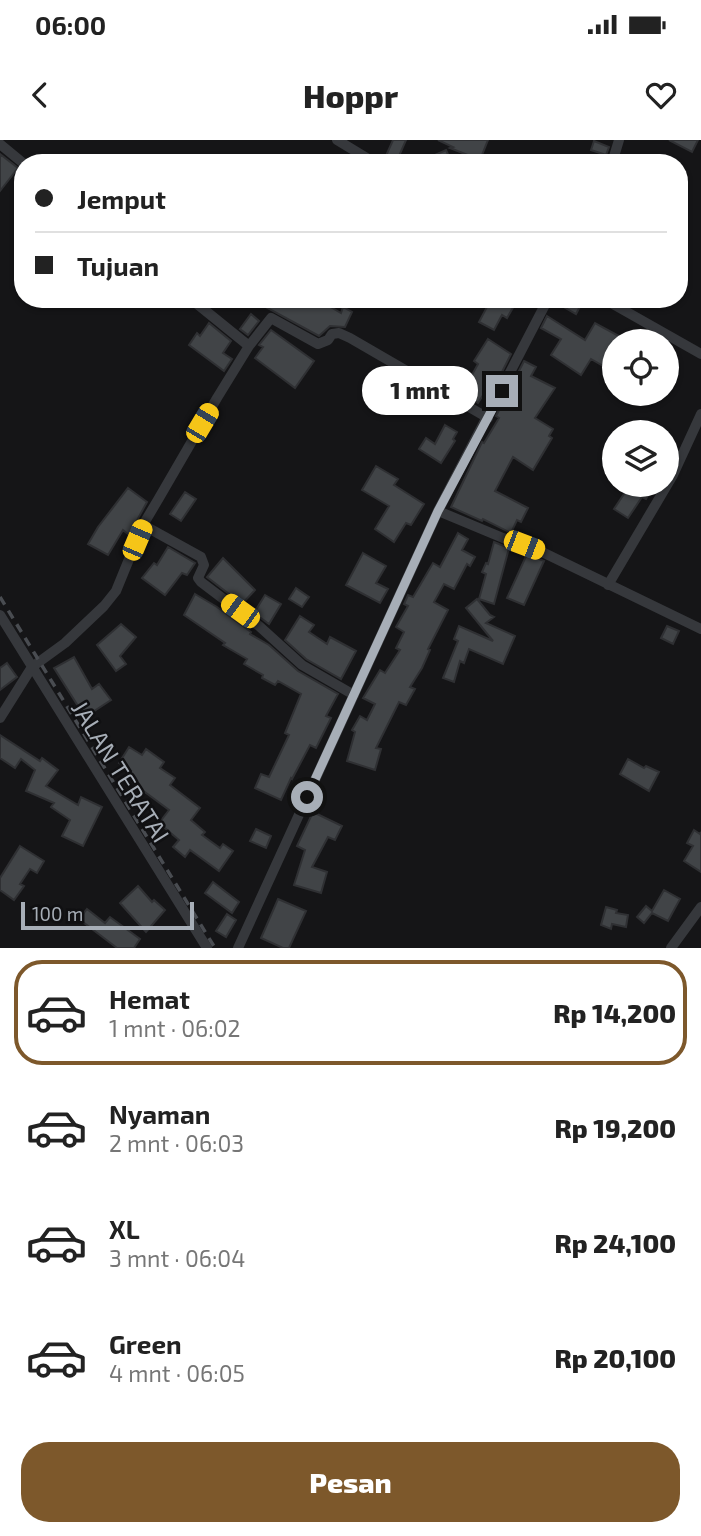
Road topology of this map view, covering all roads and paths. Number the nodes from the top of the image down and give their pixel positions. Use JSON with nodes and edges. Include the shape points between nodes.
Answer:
{"nodes":[{"id":1,"x":337,"y":140,"type":"edge"},
{"id":2,"x":0,"y":144,"type":"edge"},
{"id":3,"x":360,"y":154,"type":"edge"},
{"id":4,"x":14,"y":156,"type":"edge"},
{"id":5,"x":202,"y":308,"type":"edge"},
{"id":6,"x":543,"y":308,"type":"edge"},
{"id":7,"x":620,"y":308,"type":"edge"},
{"id":8,"x":249,"y":346,"type":"junction"},
{"id":9,"x":701,"y":354,"type":"edge"},
{"id":10,"x":701,"y":414,"type":"edge"},
{"id":11,"x":488,"y":418,"type":"junction"},
{"id":12,"x":438,"y":511,"type":"junction"},
{"id":13,"x":143,"y":525,"type":"junction"},
{"id":14,"x":608,"y":585,"type":"junction"},
{"id":15,"x":0,"y":615,"type":"edge"},
{"id":16,"x":701,"y":629,"type":"edge"},
{"id":17,"x":32,"y":667,"type":"junction"},
{"id":18,"x":354,"y":695,"type":"junction"},
{"id":19,"x":0,"y":718,"type":"edge"},
{"id":20,"x":701,"y":907,"type":"edge"},
{"id":21,"x":207,"y":948,"type":"edge"},
{"id":22,"x":237,"y":948,"type":"edge"},
{"id":23,"x":671,"y":948,"type":"edge"}],
"edges":[{"from":1,"to":3,"type":"street"},
{"from":2,"to":4,"type":"street"},
{"from":5,"to":8,"type":"street"},
{"from":6,"to":11,"type":"street"},
{"from":7,"to":9,"type":"street"},
{"from":8,"to":11,"type":"street","via":[[271,318],[318,344],[339,333]]},
{"from":8,"to":13,"type":"street"},
{"from":10,"to":14,"type":"street","via":[[673,475]]},
{"from":11,"to":12,"type":"street"},
{"from":12,"to":14,"type":"street","via":[[540,551]]},
{"from":12,"to":18,"type":"street"},
{"from":13,"to":17,"type":"street","via":[[119,583],[104,606]]},
{"from":13,"to":18,"type":"street","via":[[201,556],[201,582],[302,665]]},
{"from":14,"to":16,"type":"street"},
{"from":15,"to":17,"type":"street","name":"JALAN TERATAI"},
{"from":17,"to":19,"type":"street"},
{"from":17,"to":21,"type":"street","name":"JALAN TERATAI"},
{"from":18,"to":22,"type":"street"},
{"from":20,"to":23,"type":"street"}]}
